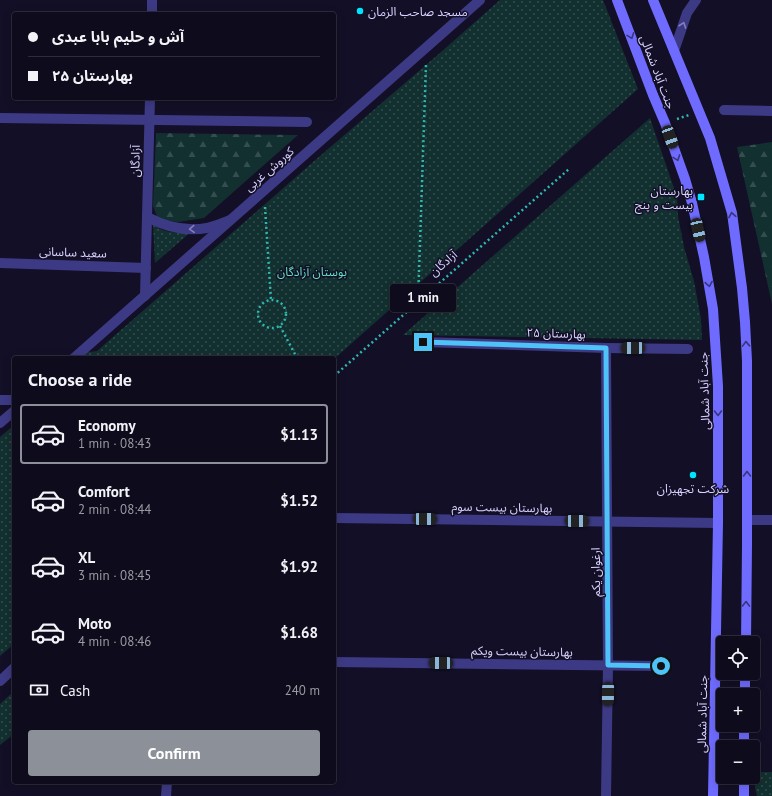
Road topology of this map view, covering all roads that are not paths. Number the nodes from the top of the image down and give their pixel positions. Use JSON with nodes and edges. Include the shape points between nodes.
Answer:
{"nodes":[{"id":1,"x":152,"y":0,"type":"edge"},
{"id":2,"x":480,"y":0,"type":"edge"},
{"id":3,"x":617,"y":0,"type":"edge"},
{"id":4,"x":653,"y":0,"type":"edge"},
{"id":5,"x":696,"y":0,"type":"edge"},
{"id":6,"x":152,"y":12,"type":"edge"},
{"id":7,"x":674,"y":51,"type":"junction"},
{"id":8,"x":150,"y":100,"type":"edge"},
{"id":9,"x":724,"y":110,"type":"dead end"},
{"id":10,"x":772,"y":111,"type":"edge"},
{"id":11,"x":0,"y":118,"type":"edge"},
{"id":12,"x":149,"y":119,"type":"junction"},
{"id":13,"x":307,"y":122,"type":"dead end"},
{"id":14,"x":147,"y":217,"type":"junction"},
{"id":15,"x":230,"y":220,"type":"junction"},
{"id":16,"x":0,"y":263,"type":"edge"},
{"id":17,"x":146,"y":268,"type":"junction"},
{"id":18,"x":145,"y":296,"type":"junction"},
{"id":19,"x":423,"y":342,"type":"dead end"},
{"id":20,"x":606,"y":348,"type":"junction"},
{"id":21,"x":688,"y":349,"type":"dead end"},
{"id":22,"x":76,"y":356,"type":"edge"},
{"id":23,"x":0,"y":400,"type":"edge"},
{"id":24,"x":12,"y":400,"type":"edge"},
{"id":25,"x":12,"y":413,"type":"edge"},
{"id":26,"x":0,"y":424,"type":"edge"},
{"id":27,"x":336,"y":518,"type":"edge"},
{"id":28,"x":747,"y":520,"type":"junction"},
{"id":29,"x":772,"y":520,"type":"edge"},
{"id":30,"x":608,"y":521,"type":"junction"},
{"id":31,"x":718,"y":523,"type":"junction"},
{"id":32,"x":746,"y":636,"type":"edge"},
{"id":33,"x":336,"y":662,"type":"edge"},
{"id":34,"x":608,"y":665,"type":"junction"},
{"id":35,"x":661,"y":666,"type":"dead end"},
{"id":36,"x":12,"y":670,"type":"edge"},
{"id":37,"x":0,"y":681,"type":"edge"},
{"id":38,"x":167,"y":784,"type":"edge"},
{"id":39,"x":744,"y":784,"type":"edge"},
{"id":40,"x":745,"y":784,"type":"edge"},
{"id":41,"x":166,"y":796,"type":"edge"},
{"id":42,"x":606,"y":796,"type":"edge"},
{"id":43,"x":713,"y":796,"type":"edge"},
{"id":44,"x":744,"y":796,"type":"edge"},
{"id":45,"x":750,"y":796,"type":"edge"}],
"edges":[{"from":1,"to":6,"type":"street"},
{"from":2,"to":15,"type":"street","name":"کوروش غربی"},
{"from":3,"to":31,"type":"main road","name":"جنت آباد شمالی","one_way":true,"via":[[685,179],[704,257],[713,309],[718,386]]},
{"from":4,"to":7,"type":"main road","name":"جنت آباد شمالی"},
{"from":7,"to":5,"type":"street","one_way":true,"via":[[687,13]]},
{"from":28,"to":7,"type":"main road","name":"جنت آباد شمالی","one_way":true,"via":[[747,361],[742,288],[732,213],[710,138]]},
{"from":8,"to":12,"type":"street","name":"آزادگان"},
{"from":9,"to":10,"type":"street"},
{"from":11,"to":12,"type":"street"},
{"from":12,"to":13,"type":"street"},
{"from":12,"to":14,"type":"street","name":"آزادگان"},
{"from":15,"to":14,"type":"street","one_way":true,"via":[[207,228],[188,230],[172,228]]},
{"from":14,"to":17,"type":"street","name":"آزادگان"},
{"from":15,"to":18,"type":"street","name":"کوروش غربی"},
{"from":16,"to":17,"type":"street","name":"سعید ساسانی"},
{"from":17,"to":18,"type":"street","name":"آزادگان"},
{"from":18,"to":22,"type":"street","name":"کوروش غربی"},
{"from":19,"to":20,"type":"street","name":"بهارستان ۲۵"},
{"from":20,"to":21,"type":"street","name":"بهارستان ۲۵"},
{"from":20,"to":30,"type":"street","name":"ارغوان یکم"},
{"from":23,"to":24,"type":"street"},
{"from":25,"to":26,"type":"street"},
{"from":27,"to":30,"type":"street","name":"بهارستان بیست سوم"},
{"from":28,"to":29,"type":"street"},
{"from":32,"to":28,"type":"main road","name":"جنت آباد شمالی","one_way":true},
{"from":30,"to":31,"type":"street","name":"بهارستان بیست سوم"},
{"from":30,"to":34,"type":"street","name":"ارغوان یکم"},
{"from":31,"to":43,"type":"main road","name":"جنت آباد شمالی"},
{"from":33,"to":34,"type":"street","name":"بهارستان بیست ویکم"},
{"from":34,"to":35,"type":"street","name":"بهارستان بیست ویکم"},
{"from":34,"to":42,"type":"street","name":"ارغوان یکم"},
{"from":36,"to":37,"type":"street"},
{"from":38,"to":41,"type":"street"},
{"from":39,"to":44,"type":"main road"},
{"from":40,"to":45,"type":"main road"}]}
